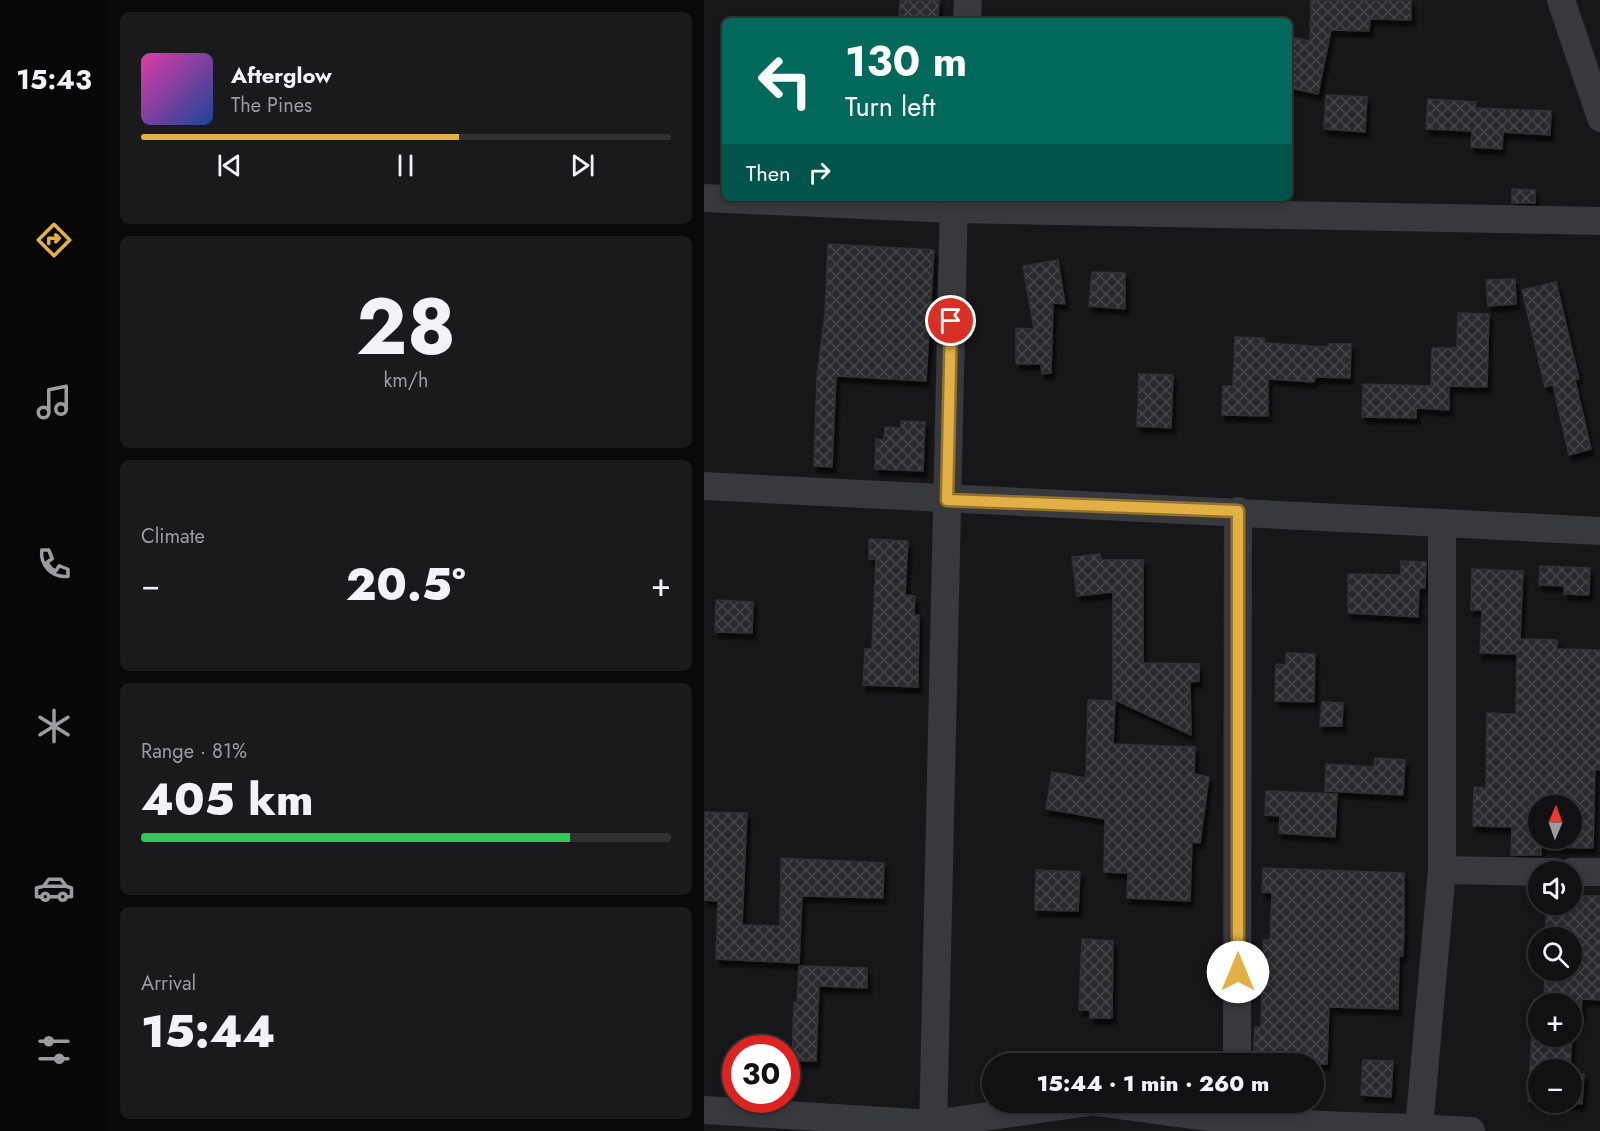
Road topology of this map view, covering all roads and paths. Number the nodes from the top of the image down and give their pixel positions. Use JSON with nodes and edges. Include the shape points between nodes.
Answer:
{"nodes":[{"id":1,"x":968,"y":0,"type":"edge"},
{"id":2,"x":1560,"y":0,"type":"edge"},
{"id":3,"x":967,"y":18,"type":"edge"},
{"id":4,"x":1601,"y":118,"type":"edge"},
{"id":5,"x":704,"y":198,"type":"edge"},
{"id":6,"x":722,"y":198,"type":"edge"},
{"id":7,"x":853,"y":201,"type":"edge"},
{"id":8,"x":953,"y":203,"type":"edge"},
{"id":9,"x":1601,"y":222,"type":"edge"},
{"id":10,"x":704,"y":486,"type":"edge"},
{"id":11,"x":947,"y":500,"type":"junction"},
{"id":12,"x":1238,"y":511,"type":"junction"},
{"id":13,"x":1442,"y":523,"type":"junction"},
{"id":14,"x":1601,"y":531,"type":"edge"},
{"id":15,"x":1442,"y":870,"type":"junction"},
{"id":16,"x":1528,"y":872,"type":"edge"},
{"id":17,"x":1582,"y":872,"type":"edge"},
{"id":18,"x":1601,"y":872,"type":"edge"},
{"id":19,"x":1238,"y":1053,"type":"edge"},
{"id":20,"x":704,"y":1110,"type":"edge"},
{"id":21,"x":1020,"y":1113,"type":"edge"},
{"id":22,"x":1250,"y":1113,"type":"edge"},
{"id":23,"x":933,"y":1127,"type":"edge"},
{"id":24,"x":1419,"y":1128,"type":"junction"},
{"id":25,"x":1345,"y":1129,"type":"edge"},
{"id":26,"x":1471,"y":1131,"type":"edge"}],
"edges":[{"from":1,"to":3,"type":"street"},
{"from":2,"to":4,"type":"street"},
{"from":5,"to":6,"type":"street"},
{"from":7,"to":8,"type":"street"},
{"from":8,"to":9,"type":"street"},
{"from":8,"to":11,"type":"street"},
{"from":10,"to":11,"type":"street"},
{"from":11,"to":12,"type":"street"},
{"from":11,"to":23,"type":"street"},
{"from":12,"to":13,"type":"street"},
{"from":12,"to":19,"type":"street"},
{"from":13,"to":14,"type":"street"},
{"from":13,"to":15,"type":"street"},
{"from":15,"to":16,"type":"street"},
{"from":15,"to":24,"type":"street"},
{"from":17,"to":18,"type":"street"},
{"from":20,"to":23,"type":"street"},
{"from":21,"to":23,"type":"street"},
{"from":22,"to":25,"type":"street"},
{"from":24,"to":25,"type":"street"},
{"from":24,"to":26,"type":"street"}]}
